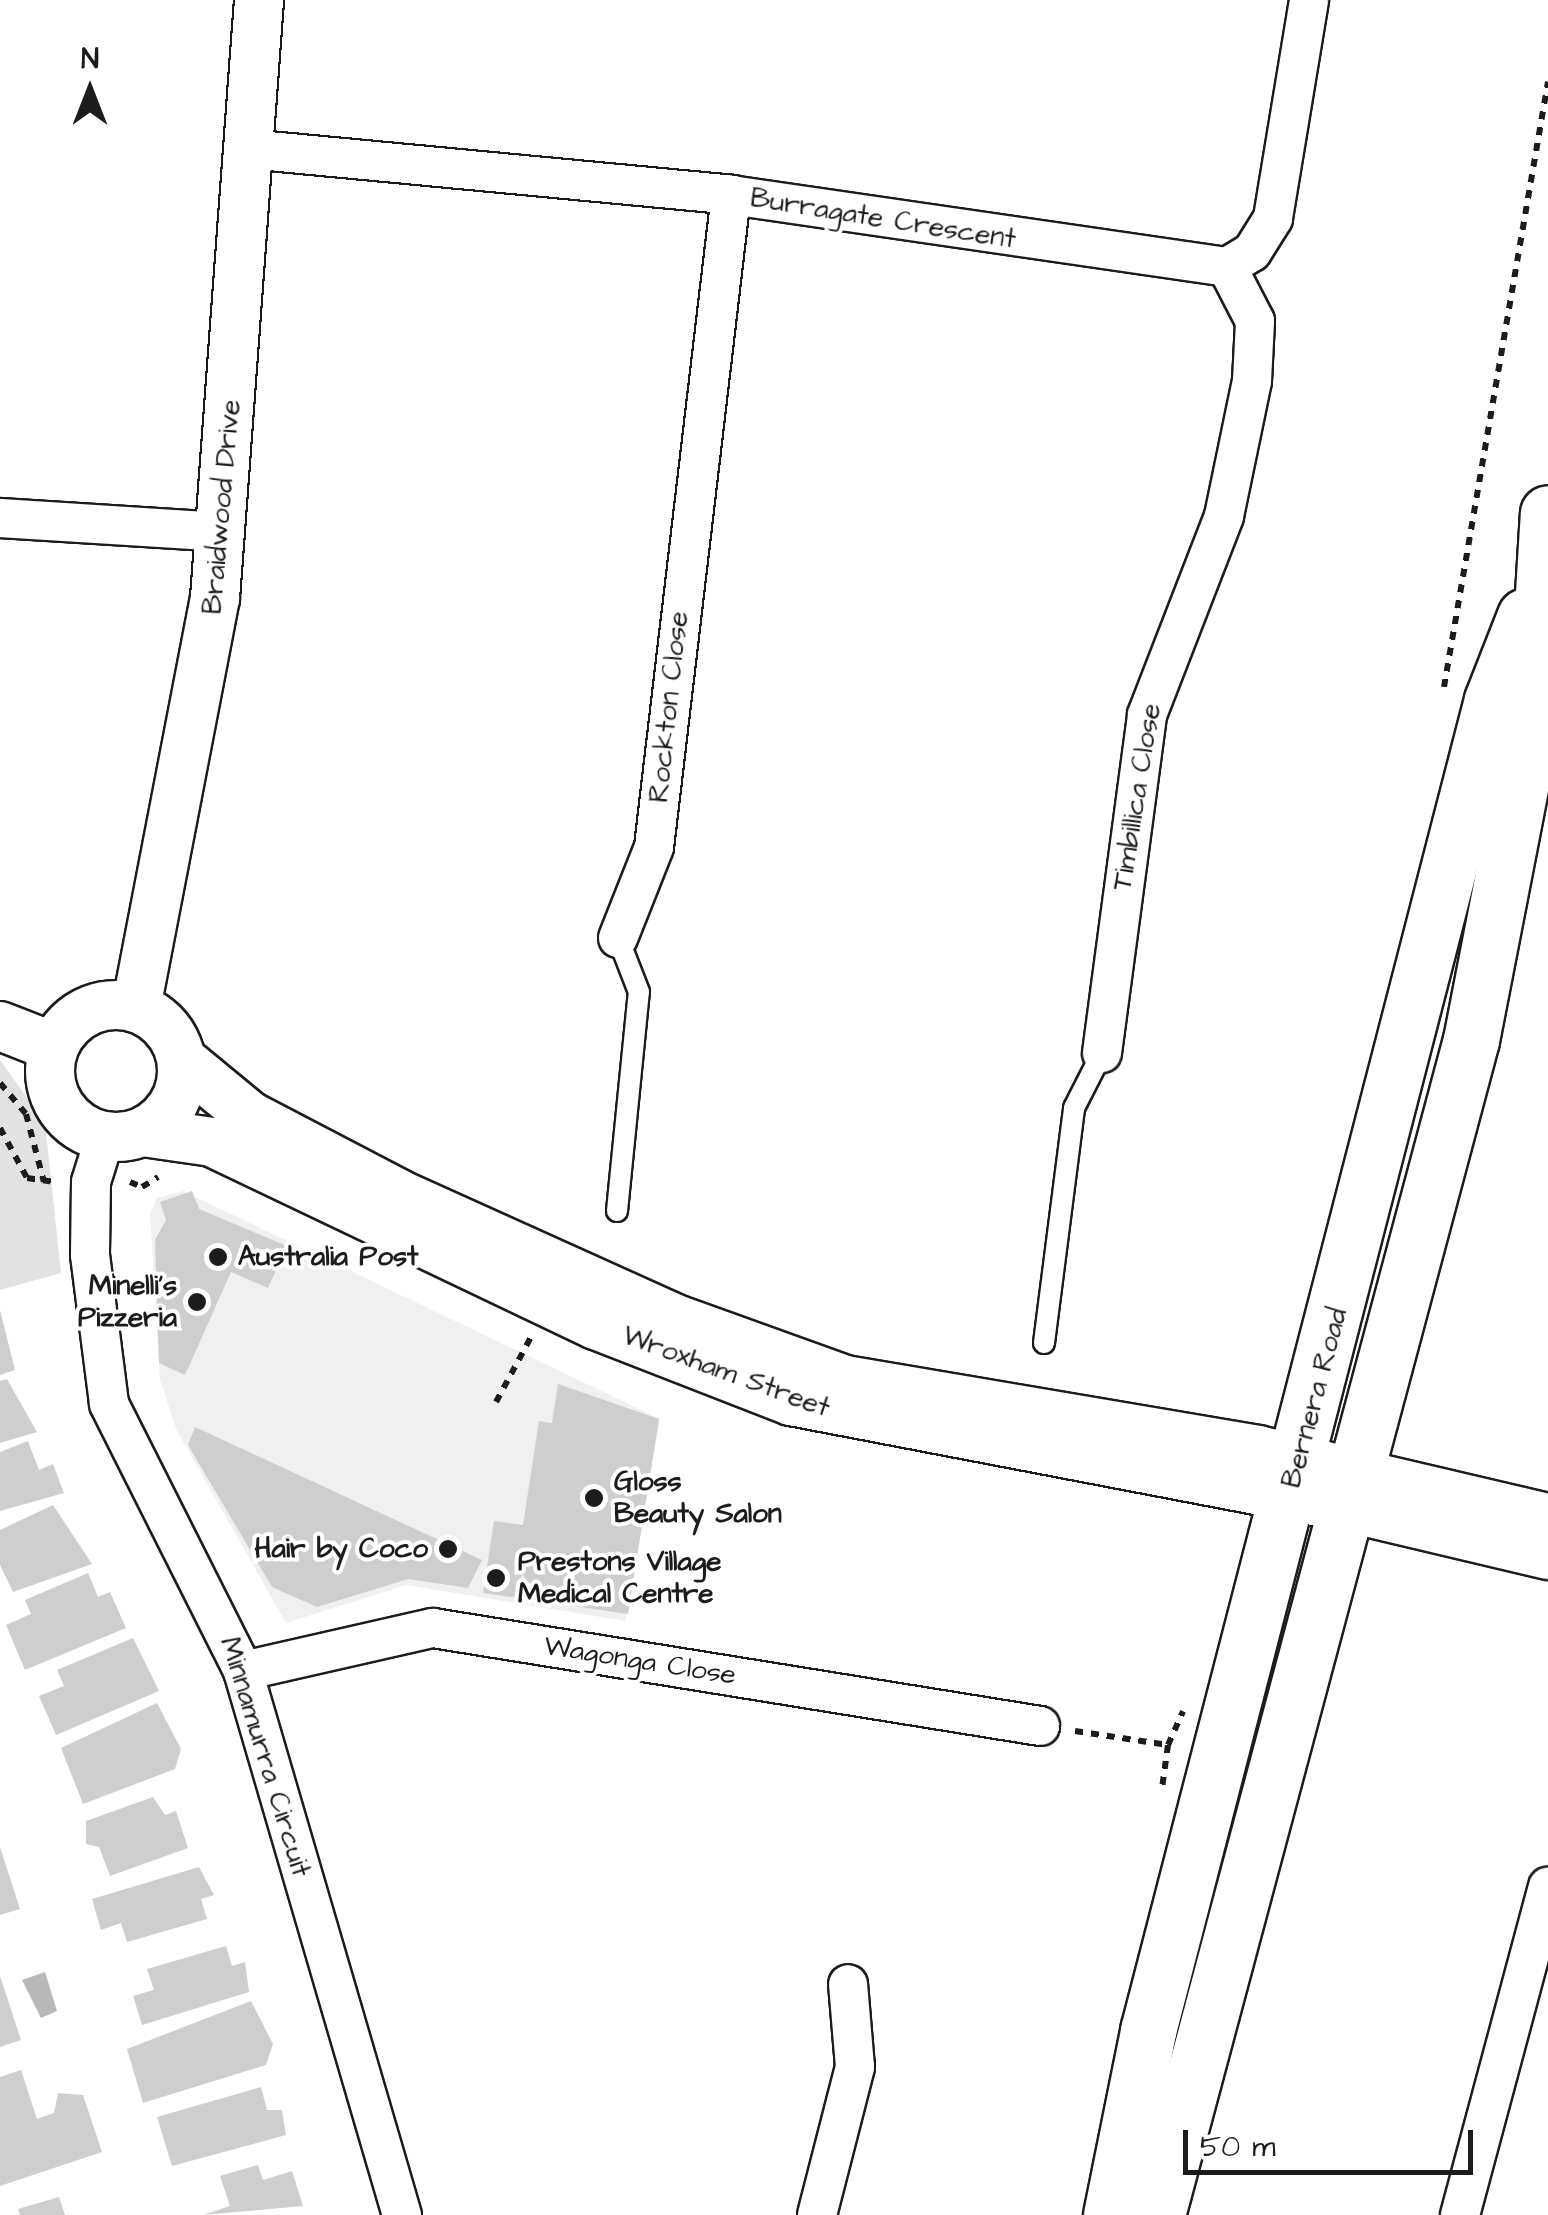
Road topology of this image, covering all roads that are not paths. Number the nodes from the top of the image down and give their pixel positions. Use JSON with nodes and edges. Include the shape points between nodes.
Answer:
{"nodes":[{"id":1,"x":258,"y":0,"type":"edge"},
{"id":2,"x":1309,"y":0,"type":"edge"},
{"id":3,"x":248,"y":149,"type":"junction"},
{"id":4,"x":732,"y":195,"type":"junction"},
{"id":5,"x":1227,"y":267,"type":"junction"},
{"id":6,"x":1548,"y":513,"type":"edge"},
{"id":7,"x":0,"y":518,"type":"edge"},
{"id":8,"x":222,"y":532,"type":"junction"},
{"id":9,"x":1537,"y":585,"type":"junction"},
{"id":10,"x":618,"y":938,"type":"joint"},
{"id":11,"x":136,"y":1008,"type":"junction"},
{"id":12,"x":0,"y":1026,"type":"edge"},
{"id":13,"x":54,"y":1047,"type":"junction"},
{"id":14,"x":1102,"y":1053,"type":"joint"},
{"id":15,"x":182,"y":1060,"type":"junction"},
{"id":16,"x":124,"y":1134,"type":"junction"},
{"id":17,"x":617,"y":1211,"type":"dead end"},
{"id":18,"x":1044,"y":1343,"type":"dead end"},
{"id":19,"x":1294,"y":1477,"type":"junction"},
{"id":20,"x":1350,"y":1489,"type":"junction"},
{"id":21,"x":1548,"y":1518,"type":"edge"},
{"id":22,"x":1548,"y":1556,"type":"edge"},
{"id":23,"x":244,"y":1671,"type":"junction"},
{"id":24,"x":1040,"y":1726,"type":"road end"},
{"id":25,"x":1548,"y":1887,"type":"edge"},
{"id":26,"x":848,"y":1984,"type":"dead end"},
{"id":27,"x":402,"y":2215,"type":"edge"},
{"id":28,"x":817,"y":2215,"type":"edge"},
{"id":29,"x":1110,"y":2215,"type":"edge"},
{"id":30,"x":1157,"y":2215,"type":"edge"},
{"id":31,"x":1460,"y":2215,"type":"edge"}],
"edges":[{"from":1,"to":3,"type":"street","name":"Braidwood Drive"},
{"from":2,"to":5,"type":"street","via":[[1273,218],[1252,252]]},
{"from":3,"to":4,"type":"street","name":"Burragate Crescent"},
{"from":3,"to":8,"type":"street","name":"Braidwood Drive"},
{"from":4,"to":5,"type":"street","name":"Burragate Crescent"},
{"from":4,"to":10,"type":"street","name":"Rockton Close","via":[[654,848]]},
{"from":5,"to":14,"type":"street","name":"Timbillica Close","via":[[1255,322],[1250,397],[1224,516],[1147,715]]},
{"from":6,"to":9,"type":"main road","name":"Bernera Road"},
{"from":7,"to":8,"type":"street"},
{"from":8,"to":11,"type":"street","name":"Braidwood Drive","via":[[200,691]]},
{"from":9,"to":19,"type":"main road","name":"Bernera Road","via":[[1492,700]]},
{"from":9,"to":20,"type":"main road","name":"Bernera Road","via":[[1536,707],[1510,860]]},
{"from":10,"to":17,"type":"lane","name":"Rockton Close","via":[[639,992]]},
{"from":11,"to":13,"type":"street","via":[[82,1014]]},
{"from":11,"to":15,"type":"street","via":[[166,1028]]},
{"from":12,"to":13,"type":"street"},
{"from":13,"to":16,"type":"street","via":[[56,1101]]},
{"from":14,"to":18,"type":"lane","name":"Timbillica Close","via":[[1074,1108]]},
{"from":15,"to":16,"type":"street","via":[[174,1103]]},
{"from":15,"to":19,"type":"street","name":"Wroxham Street","via":[[250,1116],[399,1194],[800,1365],[900,1395]]},
{"from":16,"to":19,"type":"street","name":"Wroxham Street","via":[[212,1142],[596,1325],[791,1401]]},
{"from":16,"to":23,"type":"street","name":"Minnamurra Circuit","via":[[91,1182],[90,1255],[102,1374],[118,1430],[202,1574]]},
{"from":19,"to":20,"type":"street","name":"Wroxham Street"},
{"from":19,"to":29,"type":"main road","name":"Bernera Road","via":[[1148,2031]]},
{"from":20,"to":21,"type":"street"},
{"from":20,"to":22,"type":"street"},
{"from":20,"to":30,"type":"main road","name":"Bernera Road"},
{"from":23,"to":24,"type":"street","name":"Wagonga Close","via":[[433,1628]]},
{"from":23,"to":27,"type":"street","name":"Minnamurra Circuit"},
{"from":25,"to":31,"type":"street"},
{"from":26,"to":28,"type":"street","via":[[855,2067]]}]}
